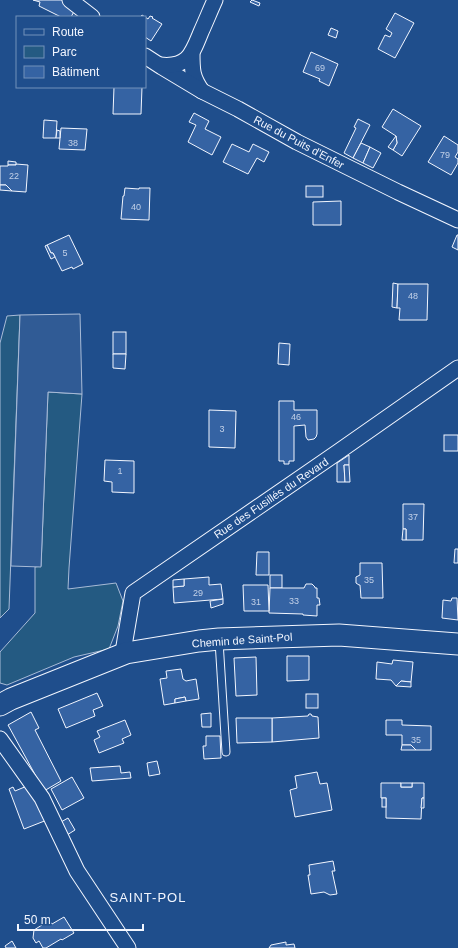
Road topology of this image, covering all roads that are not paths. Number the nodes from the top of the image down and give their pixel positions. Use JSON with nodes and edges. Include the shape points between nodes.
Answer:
{"nodes":[{"id":1,"x":70,"y":0,"type":"edge"},
{"id":2,"x":215,"y":0,"type":"edge"},
{"id":3,"x":91,"y":16,"type":"edge"},
{"id":4,"x":192,"y":53,"type":"junction"},
{"id":5,"x":146,"y":57,"type":"edge"},
{"id":6,"x":160,"y":65,"type":"junction"},
{"id":7,"x":202,"y":92,"type":"junction"},
{"id":8,"x":458,"y":220,"type":"edge"},
{"id":9,"x":458,"y":368,"type":"edge"},
{"id":10,"x":219,"y":639,"type":"junction"},
{"id":11,"x":458,"y":644,"type":"edge"},
{"id":12,"x":126,"y":653,"type":"junction"},
{"id":13,"x":4,"y":701,"type":"edge"},
{"id":14,"x":0,"y":739,"type":"edge"},
{"id":15,"x":226,"y":752,"type":"dead end"},
{"id":16,"x":128,"y":948,"type":"edge"}],
"edges":[{"from":1,"to":3,"type":"street"},
{"from":2,"to":4,"type":"street"},
{"from":4,"to":6,"type":"street","via":[[178,64]]},
{"from":4,"to":7,"type":"street","via":[[194,76]]},
{"from":5,"to":6,"type":"street","name":"Rue du Puits d'Enfer"},
{"from":6,"to":7,"type":"street","name":"Rue du Puits d'Enfer"},
{"from":7,"to":8,"type":"street","name":"Rue du Puits d'Enfer","via":[[325,157]]},
{"from":9,"to":12,"type":"street","name":"Rue des Fusillés du Revard","via":[[133,594],[124,646]]},
{"from":10,"to":11,"type":"main road","name":"Chemin de Saint-Pol","via":[[339,635]]},
{"from":10,"to":12,"type":"main road","name":"Chemin de Saint-Pol"},
{"from":10,"to":15,"type":"lane"},
{"from":12,"to":13,"type":"main road","name":"Chemin de Saint-Pol"},
{"from":14,"to":16,"type":"street","via":[[42,798],[77,872]]}]}
